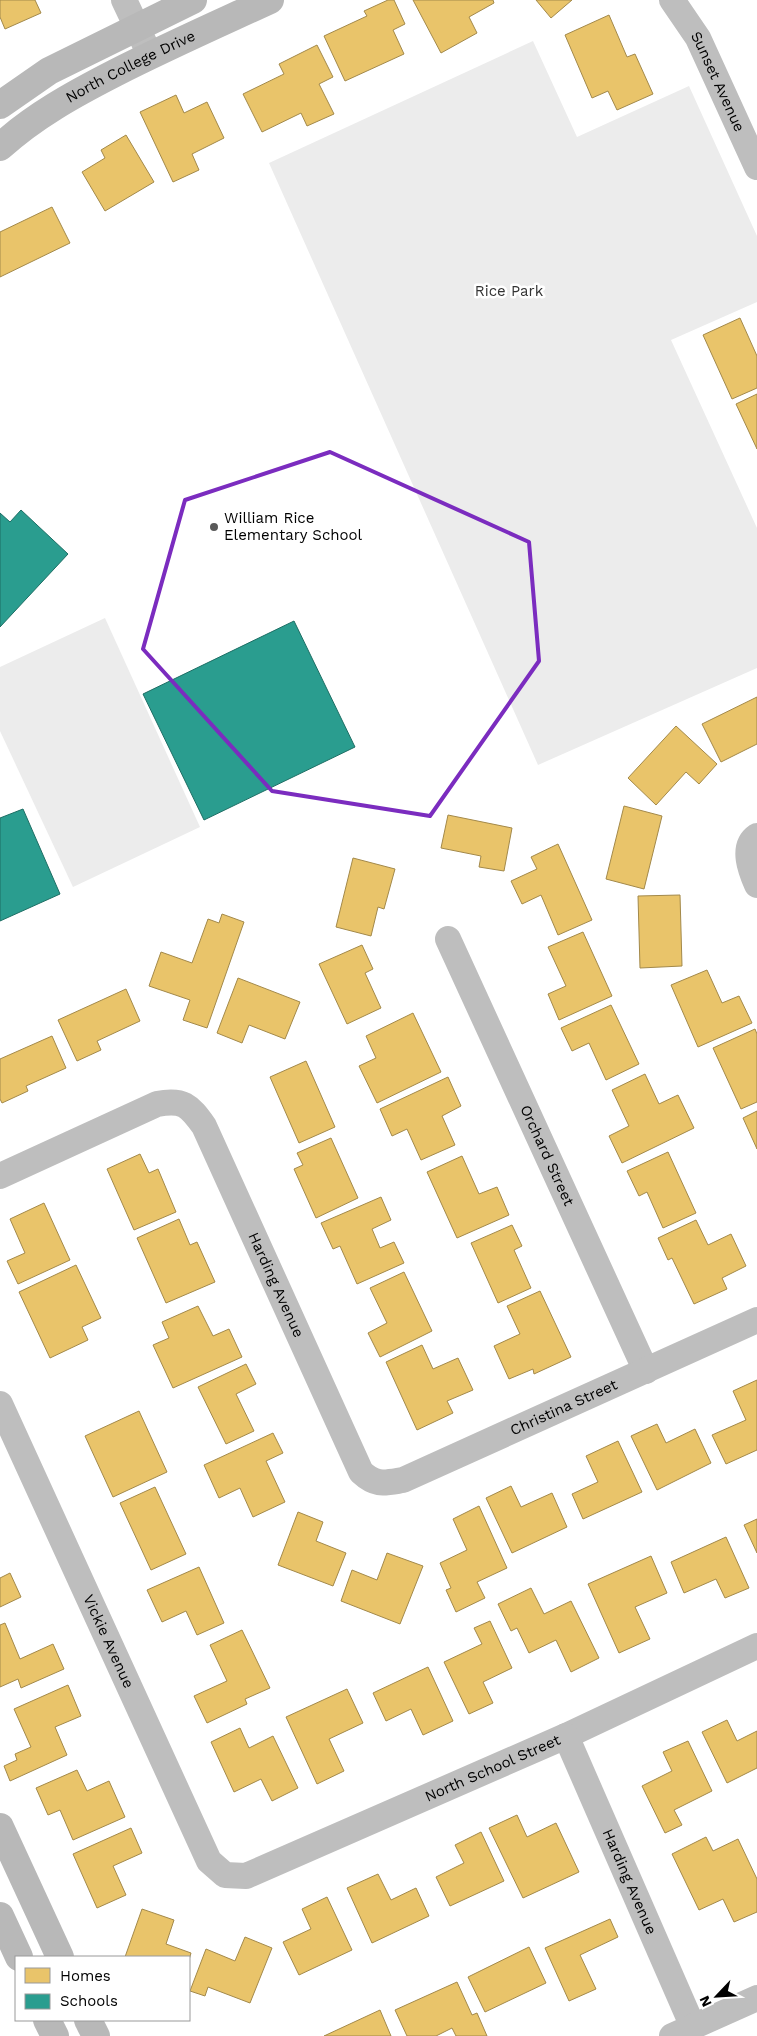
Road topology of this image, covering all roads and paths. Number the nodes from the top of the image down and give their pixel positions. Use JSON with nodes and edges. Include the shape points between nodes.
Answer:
{"nodes":[{"id":1,"x":124,"y":0,"type":"edge"},
{"id":2,"x":193,"y":0,"type":"edge"},
{"id":3,"x":270,"y":0,"type":"edge"},
{"id":4,"x":672,"y":0,"type":"edge"},
{"id":5,"x":136,"y":27,"type":"junction"},
{"id":6,"x":150,"y":55,"type":"junction"},
{"id":7,"x":0,"y":105,"type":"edge"},
{"id":8,"x":0,"y":148,"type":"edge"},
{"id":9,"x":757,"y":167,"type":"edge"},
{"id":10,"x":753,"y":842,"type":"edge"},
{"id":11,"x":757,"y":885,"type":"edge"},
{"id":12,"x":448,"y":939,"type":"dead end"},
{"id":13,"x":0,"y":1176,"type":"edge"},
{"id":14,"x":757,"y":1320,"type":"edge"},
{"id":15,"x":646,"y":1371,"type":"junction"},
{"id":16,"x":0,"y":1404,"type":"edge"},
{"id":17,"x":368,"y":1479,"type":"joint"},
{"id":18,"x":757,"y":1646,"type":"edge"},
{"id":19,"x":566,"y":1736,"type":"junction"},
{"id":20,"x":0,"y":1826,"type":"edge"},
{"id":21,"x":225,"y":1875,"type":"joint"},
{"id":22,"x":0,"y":1916,"type":"edge"},
{"id":23,"x":19,"y":1956,"type":"edge"},
{"id":24,"x":60,"y":1956,"type":"edge"},
{"id":25,"x":757,"y":1998,"type":"edge"},
{"id":26,"x":48,"y":2021,"type":"edge"},
{"id":27,"x":88,"y":2021,"type":"edge"},
{"id":28,"x":683,"y":2031,"type":"edge"},
{"id":29,"x":55,"y":2036,"type":"edge"},
{"id":30,"x":96,"y":2036,"type":"edge"}],
"edges":[{"from":1,"to":5,"type":"street"},
{"from":2,"to":5,"type":"street"},
{"from":3,"to":6,"type":"street","name":"North College Drive"},
{"from":4,"to":9,"type":"street","name":"Sunset Avenue","via":[[698,38]]},
{"from":5,"to":6,"type":"street"},
{"from":5,"to":7,"type":"street","via":[[49,71]]},
{"from":6,"to":8,"type":"street","name":"North College Drive","via":[[68,97]]},
{"from":10,"to":11,"type":"street","via":[[750,868]]},
{"from":12,"to":15,"type":"street","name":"Orchard Street"},
{"from":13,"to":17,"type":"street","name":"Harding Avenue","via":[[157,1104],[173,1101],[192,1108],[204,1126],[361,1472]]},
{"from":14,"to":15,"type":"street","name":"Christina Street"},
{"from":15,"to":17,"type":"street","name":"Christina Street","via":[[403,1480],[382,1484]]},
{"from":16,"to":21,"type":"street","name":"Vickie Avenue","via":[[210,1861]]},
{"from":18,"to":19,"type":"street","name":"North School Street"},
{"from":19,"to":21,"type":"street","name":"North School Street","via":[[246,1876]]},
{"from":19,"to":28,"type":"street","name":"Harding Avenue"},
{"from":20,"to":24,"type":"street"},
{"from":22,"to":23,"type":"street"},
{"from":25,"to":28,"type":"street"},
{"from":26,"to":29,"type":"street"},
{"from":27,"to":30,"type":"street"}]}
